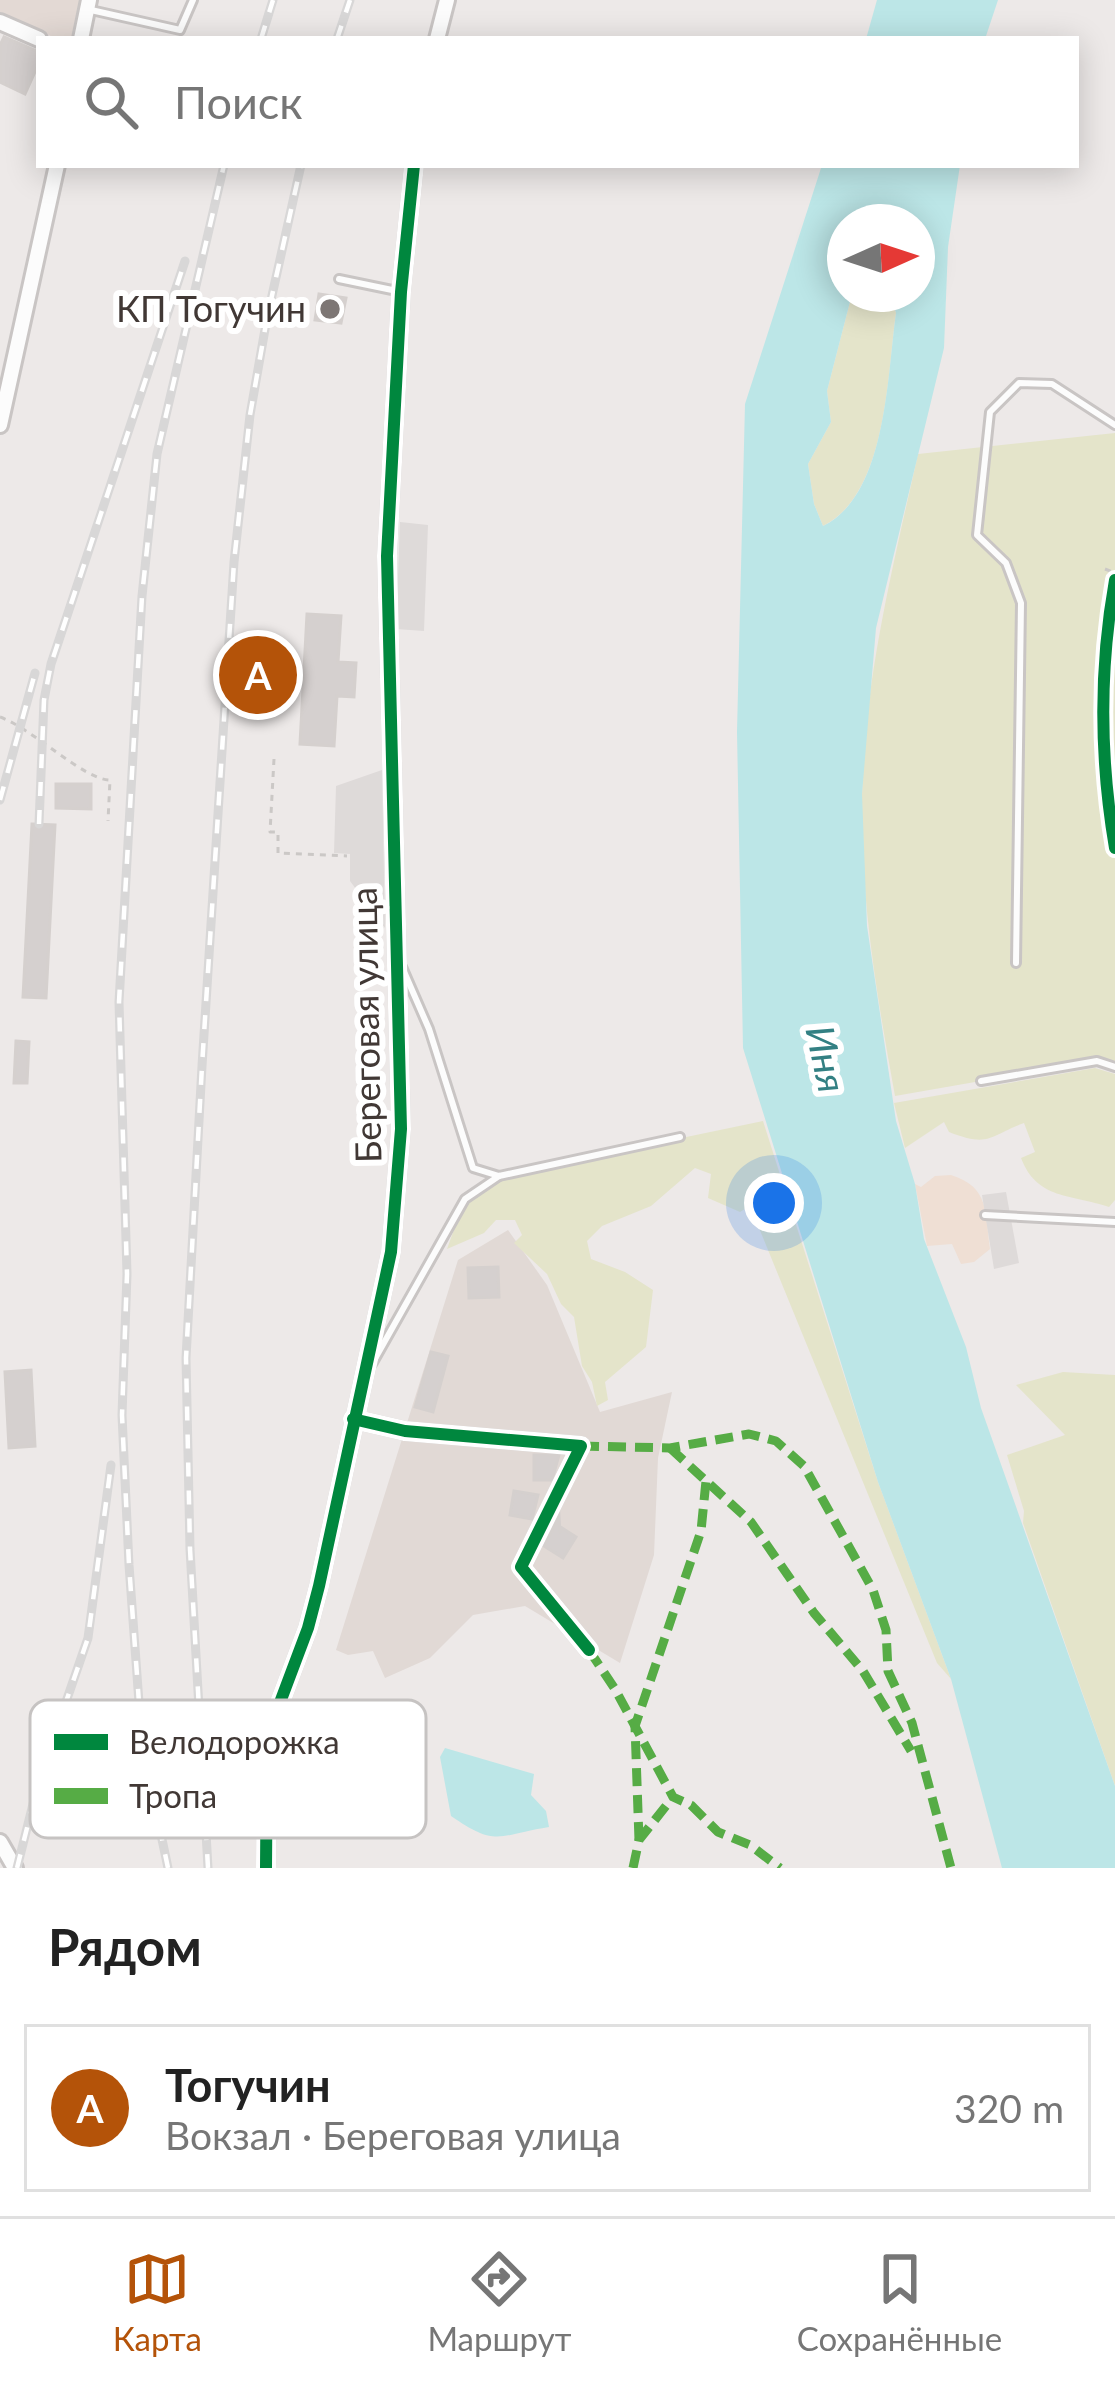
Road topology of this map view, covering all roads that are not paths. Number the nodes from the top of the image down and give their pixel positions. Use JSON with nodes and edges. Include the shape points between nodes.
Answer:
{"nodes":[{"id":1,"x":193,"y":0,"type":"edge"},
{"id":2,"x":447,"y":0,"type":"edge"},
{"id":3,"x":88,"y":4,"type":"edge"},
{"id":4,"x":0,"y":22,"type":"edge"},
{"id":5,"x":179,"y":35,"type":"edge"},
{"id":6,"x":83,"y":36,"type":"edge"},
{"id":7,"x":438,"y":36,"type":"edge"},
{"id":8,"x":36,"y":38,"type":"edge"},
{"id":9,"x":56,"y":168,"type":"edge"},
{"id":10,"x":413,"y":168,"type":"edge"},
{"id":11,"x":339,"y":279,"type":"dead end"},
{"id":12,"x":400,"y":292,"type":"junction"},
{"id":13,"x":0,"y":425,"type":"edge"},
{"id":14,"x":1115,"y":425,"type":"edge"},
{"id":15,"x":396,"y":953,"type":"junction"},
{"id":16,"x":1016,"y":963,"type":"dead end"},
{"id":17,"x":1115,"y":1067,"type":"edge"},
{"id":18,"x":981,"y":1081,"type":"dead end"},
{"id":19,"x":680,"y":1137,"type":"dead end"},
{"id":20,"x":499,"y":1176,"type":"junction"},
{"id":21,"x":985,"y":1215,"type":"dead end"},
{"id":22,"x":1115,"y":1222,"type":"edge"},
{"id":23,"x":361,"y":1383,"type":"junction"},
{"id":24,"x":353,"y":1419,"type":"junction"},
{"id":25,"x":590,"y":1650,"type":"dead end"},
{"id":26,"x":281,"y":1700,"type":"edge"},
{"id":27,"x":266,"y":1838,"type":"edge"},
{"id":28,"x":0,"y":1842,"type":"edge"},
{"id":29,"x":15,"y":1868,"type":"edge"},
{"id":30,"x":266,"y":1868,"type":"edge"}],
"edges":[{"from":1,"to":5,"type":"lane"},
{"from":2,"to":7,"type":"street"},
{"from":3,"to":5,"type":"lane"},
{"from":3,"to":6,"type":"street"},
{"from":4,"to":8,"type":"street"},
{"from":9,"to":13,"type":"street"},
{"from":10,"to":12,"type":"street","name":"Береговая улица"},
{"from":11,"to":12,"type":"lane"},
{"from":12,"to":15,"type":"street","name":"Береговая улица","via":[[387,556]]},
{"from":14,"to":16,"type":"lane","via":[[1052,384],[1018,383],[990,412],[976,535],[1006,562],[1021,603]]},
{"from":15,"to":20,"type":"lane","via":[[473,1168]]},
{"from":15,"to":23,"type":"street","name":"Береговая улица","via":[[401,1129],[391,1252]]},
{"from":17,"to":18,"type":"lane","via":[[1096,1061]]},
{"from":19,"to":20,"type":"lane"},
{"from":20,"to":23,"type":"lane","via":[[465,1199]]},
{"from":21,"to":22,"type":"lane"},
{"from":23,"to":24,"type":"street","name":"Береговая улица"},
{"from":24,"to":25,"type":"street","via":[[581,1446],[521,1567]]},
{"from":24,"to":26,"type":"street","name":"Береговая улица","via":[[308,1628]]},
{"from":27,"to":30,"type":"street","name":"Береговая улица"},
{"from":28,"to":29,"type":"street"}]}
